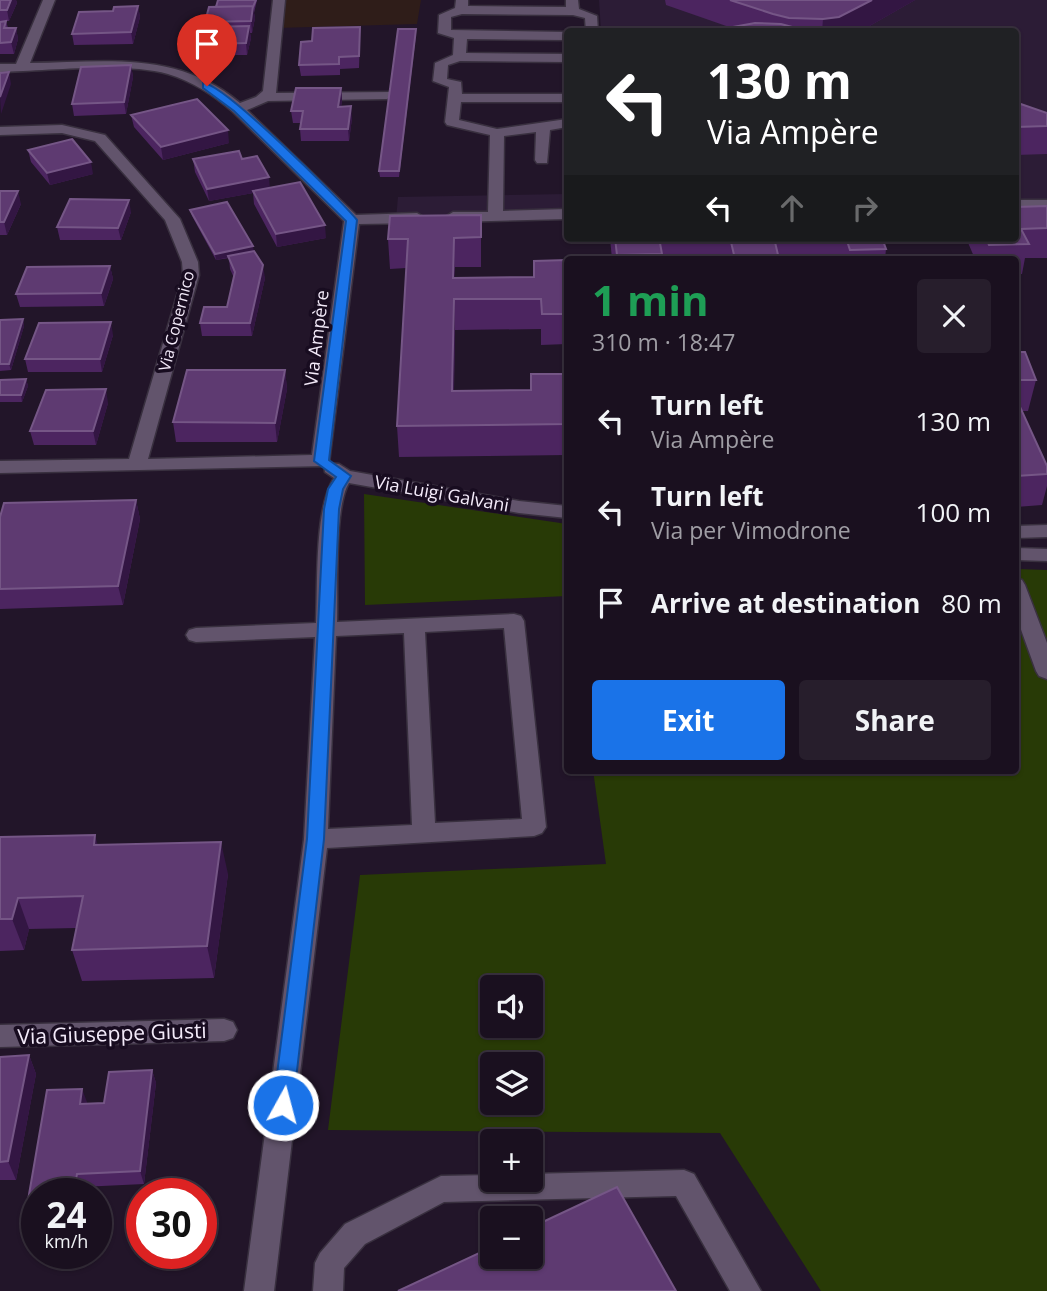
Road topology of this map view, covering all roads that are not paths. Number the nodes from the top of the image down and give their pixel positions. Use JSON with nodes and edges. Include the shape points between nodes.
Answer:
{"nodes":[{"id":1,"x":49,"y":0,"type":"edge"},
{"id":2,"x":279,"y":0,"type":"edge"},
{"id":3,"x":461,"y":5,"type":"edge"},
{"id":4,"x":519,"y":5,"type":"edge"},
{"id":5,"x":573,"y":5,"type":"edge"},
{"id":6,"x":592,"y":28,"type":"edge"},
{"id":7,"x":461,"y":35,"type":"junction"},
{"id":8,"x":564,"y":36,"type":"edge"},
{"id":9,"x":459,"y":57,"type":"junction"},
{"id":10,"x":564,"y":58,"type":"edge"},
{"id":11,"x":0,"y":68,"type":"edge"},
{"id":12,"x":21,"y":68,"type":"junction"},
{"id":13,"x":564,"y":86,"type":"edge"},
{"id":14,"x":456,"y":91,"type":"junction"},
{"id":15,"x":387,"y":95,"type":"edge"},
{"id":16,"x":267,"y":97,"type":"junction"},
{"id":17,"x":564,"y":98,"type":"edge"},
{"id":18,"x":238,"y":109,"type":"junction"},
{"id":19,"x":564,"y":124,"type":"edge"},
{"id":20,"x":543,"y":127,"type":"junction"},
{"id":21,"x":0,"y":131,"type":"edge"},
{"id":22,"x":497,"y":133,"type":"junction"},
{"id":23,"x":542,"y":160,"type":"dead end"},
{"id":24,"x":1019,"y":205,"type":"edge"},
{"id":25,"x":1047,"y":205,"type":"edge"},
{"id":26,"x":564,"y":214,"type":"edge"},
{"id":27,"x":495,"y":216,"type":"junction"},
{"id":28,"x":352,"y":220,"type":"junction"},
{"id":29,"x":321,"y":461,"type":"junction"},
{"id":30,"x":137,"y":465,"type":"junction"},
{"id":31,"x":0,"y":467,"type":"edge"},
{"id":32,"x":344,"y":476,"type":"junction"},
{"id":33,"x":564,"y":512,"type":"edge"},
{"id":34,"x":1047,"y":531,"type":"edge"},
{"id":35,"x":1019,"y":532,"type":"edge"},
{"id":36,"x":1019,"y":554,"type":"edge"},
{"id":37,"x":1047,"y":555,"type":"edge"},
{"id":38,"x":1019,"y":596,"type":"edge"},
{"id":39,"x":414,"y":626,"type":"junction"},
{"id":40,"x":326,"y":630,"type":"junction"},
{"id":41,"x":196,"y":635,"type":"dead end"},
{"id":42,"x":1047,"y":671,"type":"edge"},
{"id":43,"x":424,"y":833,"type":"junction"},
{"id":44,"x":316,"y":839,"type":"junction"},
{"id":45,"x":223,"y":1030,"type":"dead end"},
{"id":46,"x":0,"y":1036,"type":"edge"},
{"id":47,"x":259,"y":1291,"type":"edge"},
{"id":48,"x":328,"y":1291,"type":"edge"},
{"id":49,"x":746,"y":1291,"type":"edge"}],
"edges":[{"from":1,"to":12,"type":"street"},
{"from":2,"to":16,"type":"street"},
{"from":3,"to":4,"type":"street"},
{"from":3,"to":7,"type":"street","via":[[445,15],[444,33]]},
{"from":4,"to":5,"type":"street"},
{"from":5,"to":6,"type":"street","via":[[591,16]]},
{"from":7,"to":8,"type":"street"},
{"from":7,"to":9,"type":"street"},
{"from":9,"to":10,"type":"street"},
{"from":9,"to":14,"type":"street","via":[[442,63],[440,81]]},
{"from":11,"to":12,"type":"street"},
{"from":12,"to":18,"type":"street","via":[[162,68],[207,86]]},
{"from":13,"to":14,"type":"street"},
{"from":14,"to":17,"type":"street"},
{"from":14,"to":22,"type":"street","via":[[452,122]]},
{"from":15,"to":16,"type":"street"},
{"from":16,"to":18,"type":"street"},
{"from":18,"to":28,"type":"street"},
{"from":19,"to":20,"type":"street"},
{"from":20,"to":22,"type":"street"},
{"from":20,"to":23,"type":"street"},
{"from":21,"to":30,"type":"street","name":"Via Copernico","via":[[83,131],[100,138],[172,219],[190,262],[191,275]]},
{"from":22,"to":27,"type":"street"},
{"from":24,"to":25,"type":"street"},
{"from":26,"to":27,"type":"street"},
{"from":27,"to":28,"type":"street"},
{"from":28,"to":29,"type":"street","name":"Via Ampère"},
{"from":29,"to":30,"type":"street"},
{"from":29,"to":32,"type":"street","name":"Via Luigi Galvani"},
{"from":30,"to":31,"type":"street"},
{"from":32,"to":33,"type":"street","name":"Via Luigi Galvani"},
{"from":32,"to":40,"type":"street","via":[[332,509]]},
{"from":34,"to":35,"type":"street"},
{"from":36,"to":37,"type":"street"},
{"from":38,"to":42,"type":"street"},
{"from":39,"to":40,"type":"street"},
{"from":39,"to":43,"type":"street"},
{"from":39,"to":43,"type":"street","via":[[514,621],[534,827]]},
{"from":40,"to":41,"type":"street"},
{"from":40,"to":44,"type":"street"},
{"from":43,"to":44,"type":"street"},
{"from":44,"to":47,"type":"street"},
{"from":45,"to":46,"type":"street","name":"Via Giuseppe Giusti"},
{"from":48,"to":49,"type":"street","via":[[330,1263],[355,1234],[441,1189],[684,1183]]}]}
